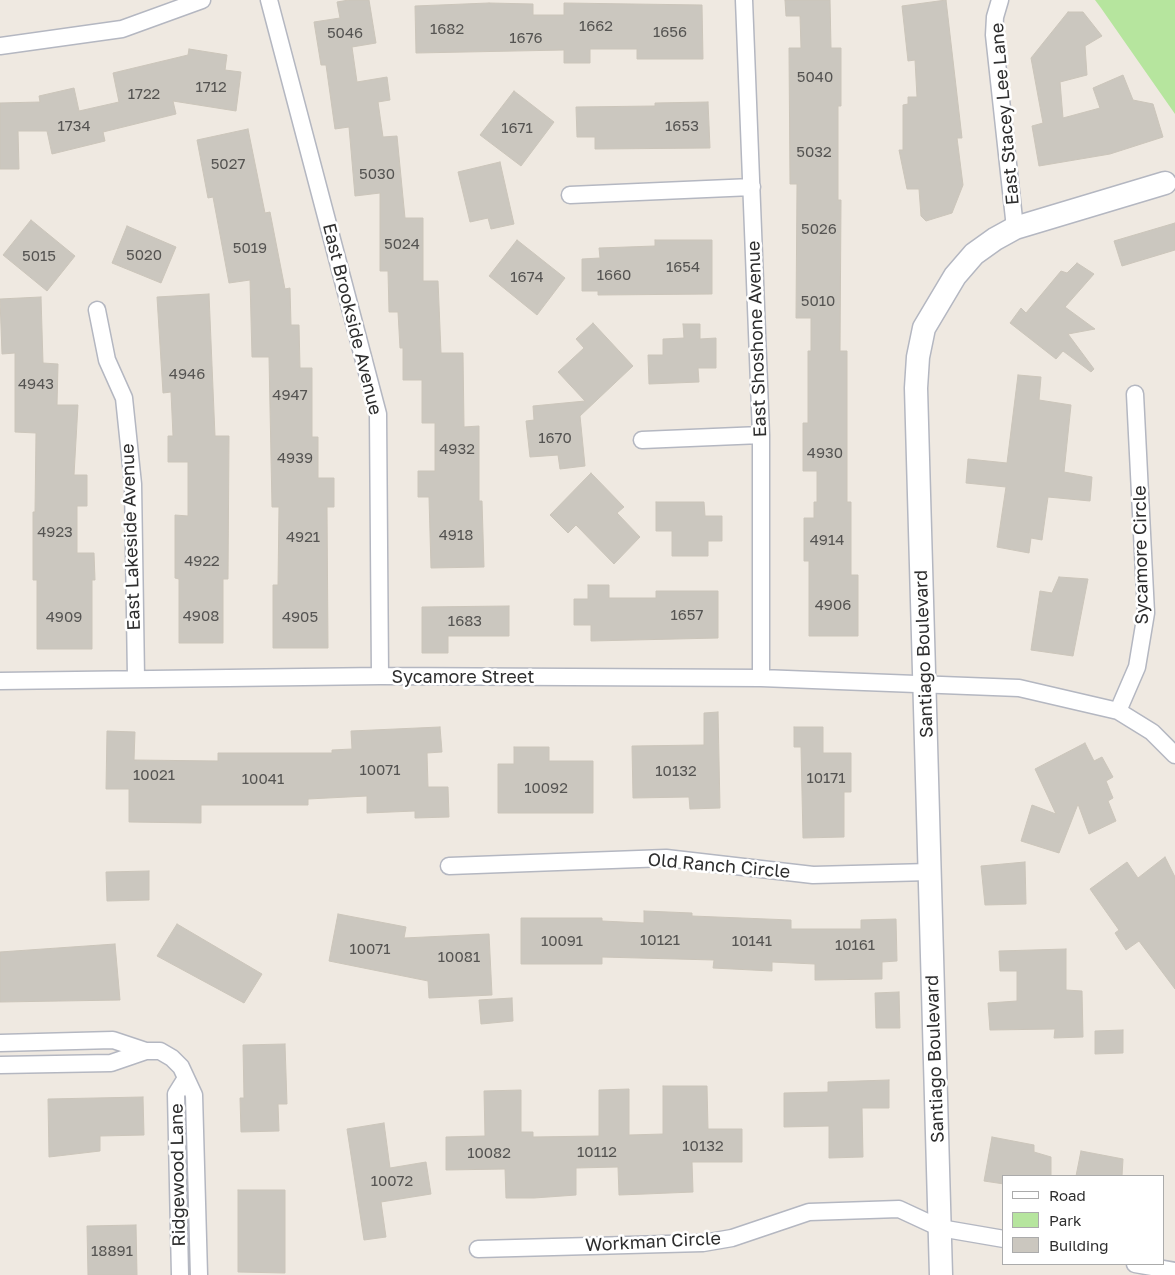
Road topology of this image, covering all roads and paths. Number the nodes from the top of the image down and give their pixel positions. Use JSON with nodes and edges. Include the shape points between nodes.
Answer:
{"nodes":[{"id":1,"x":202,"y":0,"type":"edge"},
{"id":2,"x":268,"y":0,"type":"edge"},
{"id":3,"x":744,"y":0,"type":"edge"},
{"id":4,"x":1000,"y":0,"type":"edge"},
{"id":5,"x":0,"y":46,"type":"edge"},
{"id":6,"x":1165,"y":183,"type":"dead end"},
{"id":7,"x":752,"y":188,"type":"junction"},
{"id":8,"x":570,"y":194,"type":"dead end"},
{"id":9,"x":1015,"y":228,"type":"junction"},
{"id":10,"x":97,"y":310,"type":"dead end"},
{"id":11,"x":1135,"y":394,"type":"dead end"},
{"id":12,"x":761,"y":436,"type":"junction"},
{"id":13,"x":642,"y":440,"type":"dead end"},
{"id":14,"x":380,"y":676,"type":"junction"},
{"id":15,"x":136,"y":678,"type":"junction"},
{"id":16,"x":761,"y":678,"type":"junction"},
{"id":17,"x":0,"y":681,"type":"edge"},
{"id":18,"x":925,"y":685,"type":"junction"},
{"id":19,"x":1118,"y":711,"type":"junction"},
{"id":20,"x":1175,"y":755,"type":"edge"},
{"id":21,"x":448,"y":866,"type":"dead end"},
{"id":22,"x":930,"y":872,"type":"junction"},
{"id":23,"x":0,"y":1043,"type":"edge"},
{"id":24,"x":146,"y":1051,"type":"junction"},
{"id":25,"x":0,"y":1065,"type":"edge"},
{"id":26,"x":186,"y":1078,"type":"junction"},
{"id":27,"x":940,"y":1228,"type":"junction"},
{"id":28,"x":1002,"y":1239,"type":"edge"},
{"id":29,"x":478,"y":1249,"type":"dead end"},
{"id":30,"x":1142,"y":1265,"type":"edge"},
{"id":31,"x":1175,"y":1271,"type":"edge"},
{"id":32,"x":180,"y":1275,"type":"edge"},
{"id":33,"x":198,"y":1275,"type":"edge"},
{"id":34,"x":941,"y":1275,"type":"edge"}],
"edges":[{"from":1,"to":5,"type":"street","via":[[122,29]]},
{"from":2,"to":14,"type":"street","name":"East Brookside Avenue","via":[[378,414]]},
{"from":3,"to":7,"type":"street","name":"East Shoshone Avenue"},
{"from":4,"to":9,"type":"street","name":"East Stacey Lee Lane","via":[[994,36]]},
{"from":6,"to":9,"type":"street","name":"Santiago Boulevard"},
{"from":7,"to":8,"type":"street"},
{"from":7,"to":12,"type":"street","name":"East Shoshone Avenue"},
{"from":9,"to":18,"type":"street","name":"Santiago Boulevard","via":[[974,254],[955,276],[924,328],[918,358],[916,388]]},
{"from":10,"to":15,"type":"street","name":"East Lakeside Avenue","via":[[107,360],[124,398],[133,484]]},
{"from":11,"to":19,"type":"street","name":"Sycamore Circle","via":[[1146,613],[1137,667]]},
{"from":12,"to":13,"type":"street"},
{"from":12,"to":16,"type":"street","name":"East Shoshone Avenue"},
{"from":14,"to":15,"type":"street","name":"Sycamore Street"},
{"from":14,"to":16,"type":"street","name":"Sycamore Street"},
{"from":15,"to":17,"type":"street","name":"Sycamore Street"},
{"from":16,"to":18,"type":"street","name":"Sycamore Street"},
{"from":18,"to":19,"type":"street","via":[[1019,688]]},
{"from":18,"to":22,"type":"street","name":"Santiago Boulevard"},
{"from":19,"to":20,"type":"street","via":[[1152,732]]},
{"from":21,"to":22,"type":"street","name":"Old Ranch Circle","via":[[666,858],[814,875]]},
{"from":22,"to":27,"type":"street","name":"Santiago Boulevard"},
{"from":23,"to":24,"type":"street","via":[[113,1040]]},
{"from":24,"to":25,"type":"street","via":[[111,1063]]},
{"from":24,"to":26,"type":"street","name":"Ridgewood Lane","via":[[160,1051],[172,1058]]},
{"from":26,"to":32,"type":"street","name":"Ridgewood Lane","via":[[176,1094]]},
{"from":26,"to":33,"type":"street","name":"Ridgewood Lane","via":[[194,1095]]},
{"from":27,"to":28,"type":"street","name":"Workman Circle"},
{"from":27,"to":29,"type":"street","name":"Workman Circle","via":[[899,1209],[809,1212],[732,1238],[703,1243]]},
{"from":27,"to":34,"type":"street","name":"Santiago Boulevard"},
{"from":30,"to":31,"type":"street"}]}
